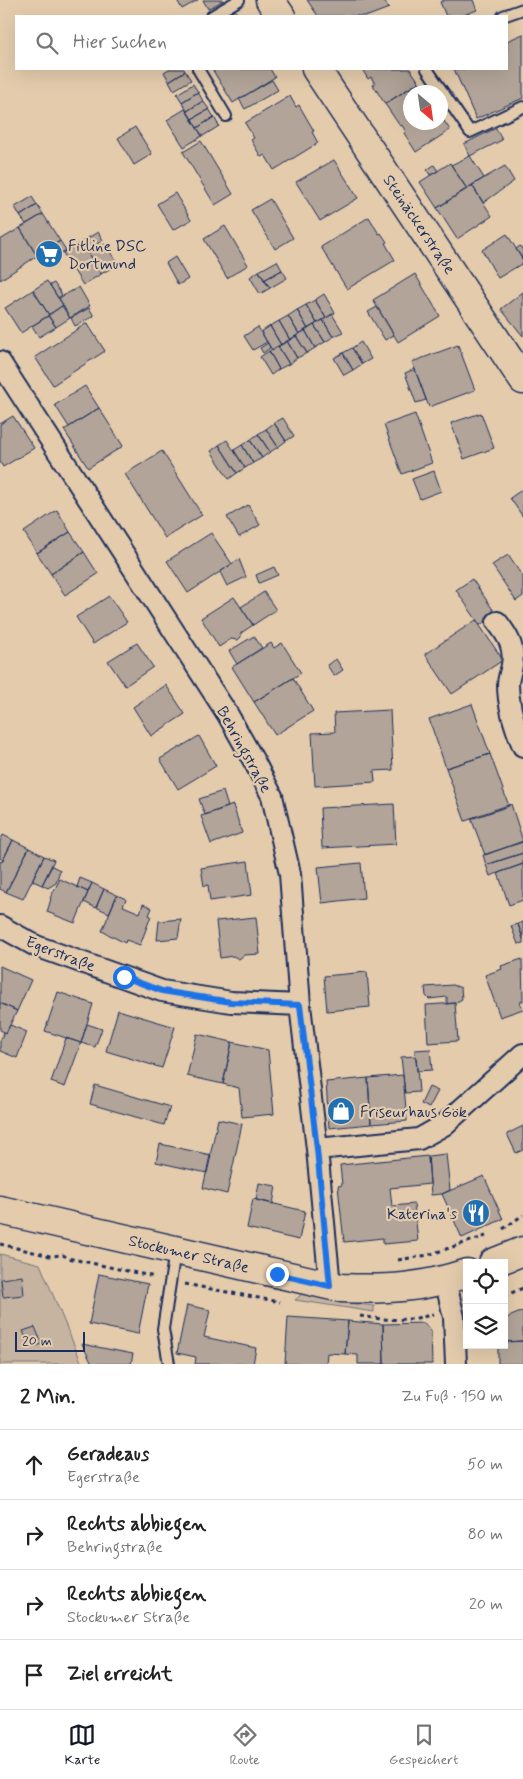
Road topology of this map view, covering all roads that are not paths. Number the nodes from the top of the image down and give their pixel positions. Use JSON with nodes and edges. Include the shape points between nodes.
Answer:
{"nodes":[{"id":1,"x":239,"y":0,"type":"edge"},
{"id":2,"x":270,"y":0,"type":"edge"},
{"id":3,"x":523,"y":9,"type":"edge"},
{"id":4,"x":214,"y":15,"type":"edge"},
{"id":5,"x":280,"y":15,"type":"edge"},
{"id":6,"x":506,"y":15,"type":"edge"},
{"id":7,"x":199,"y":70,"type":"edge"},
{"id":8,"x":317,"y":70,"type":"edge"},
{"id":9,"x":428,"y":70,"type":"edge"},
{"id":10,"x":523,"y":106,"type":"edge"},
{"id":11,"x":226,"y":116,"type":"dead end"},
{"id":12,"x":0,"y":362,"type":"edge"},
{"id":13,"x":523,"y":380,"type":"edge"},
{"id":14,"x":498,"y":622,"type":"dead end"},
{"id":15,"x":523,"y":746,"type":"edge"},
{"id":16,"x":0,"y":926,"type":"edge"},
{"id":17,"x":300,"y":1005,"type":"junction"},
{"id":18,"x":523,"y":1054,"type":"edge"},
{"id":19,"x":317,"y":1149,"type":"junction"},
{"id":20,"x":0,"y":1210,"type":"edge"},
{"id":21,"x":175,"y":1250,"type":"junction"},
{"id":22,"x":523,"y":1251,"type":"edge"},
{"id":23,"x":503,"y":1259,"type":"edge"},
{"id":24,"x":456,"y":1276,"type":"edge"},
{"id":25,"x":330,"y":1286,"type":"junction"},
{"id":26,"x":169,"y":1364,"type":"edge"},
{"id":27,"x":456,"y":1364,"type":"edge"}],
"edges":[{"from":1,"to":4,"type":"lane"},
{"from":2,"to":5,"type":"main road"},
{"from":3,"to":6,"type":"lane"},
{"from":7,"to":11,"type":"lane"},
{"from":8,"to":13,"type":"main road","name":"Steinäckerstraße"},
{"from":9,"to":10,"type":"lane","via":[[470,132]]},
{"from":12,"to":17,"type":"street","name":"Behringstraße","via":[[228,715],[272,796],[290,874]]},
{"from":14,"to":15,"type":"street","via":[[512,645],[508,684],[516,731]]},
{"from":16,"to":17,"type":"street","name":"Egerstraße","via":[[36,946],[162,991],[231,1002]]},
{"from":17,"to":19,"type":"street","name":"Behringstraße"},
{"from":18,"to":19,"type":"street","via":[[444,1125],[419,1139]]},
{"from":19,"to":25,"type":"street","name":"Behringstraße"},
{"from":20,"to":21,"type":"main road","name":"Stockumer Straße"},
{"from":21,"to":25,"type":"main road","name":"Stockumer Straße"},
{"from":21,"to":26,"type":"lane","via":[[163,1329]]},
{"from":22,"to":23,"type":"main road"},
{"from":24,"to":25,"type":"main road","name":"Stockumer Straße","via":[[381,1290]]},
{"from":24,"to":27,"type":"street"}]}
